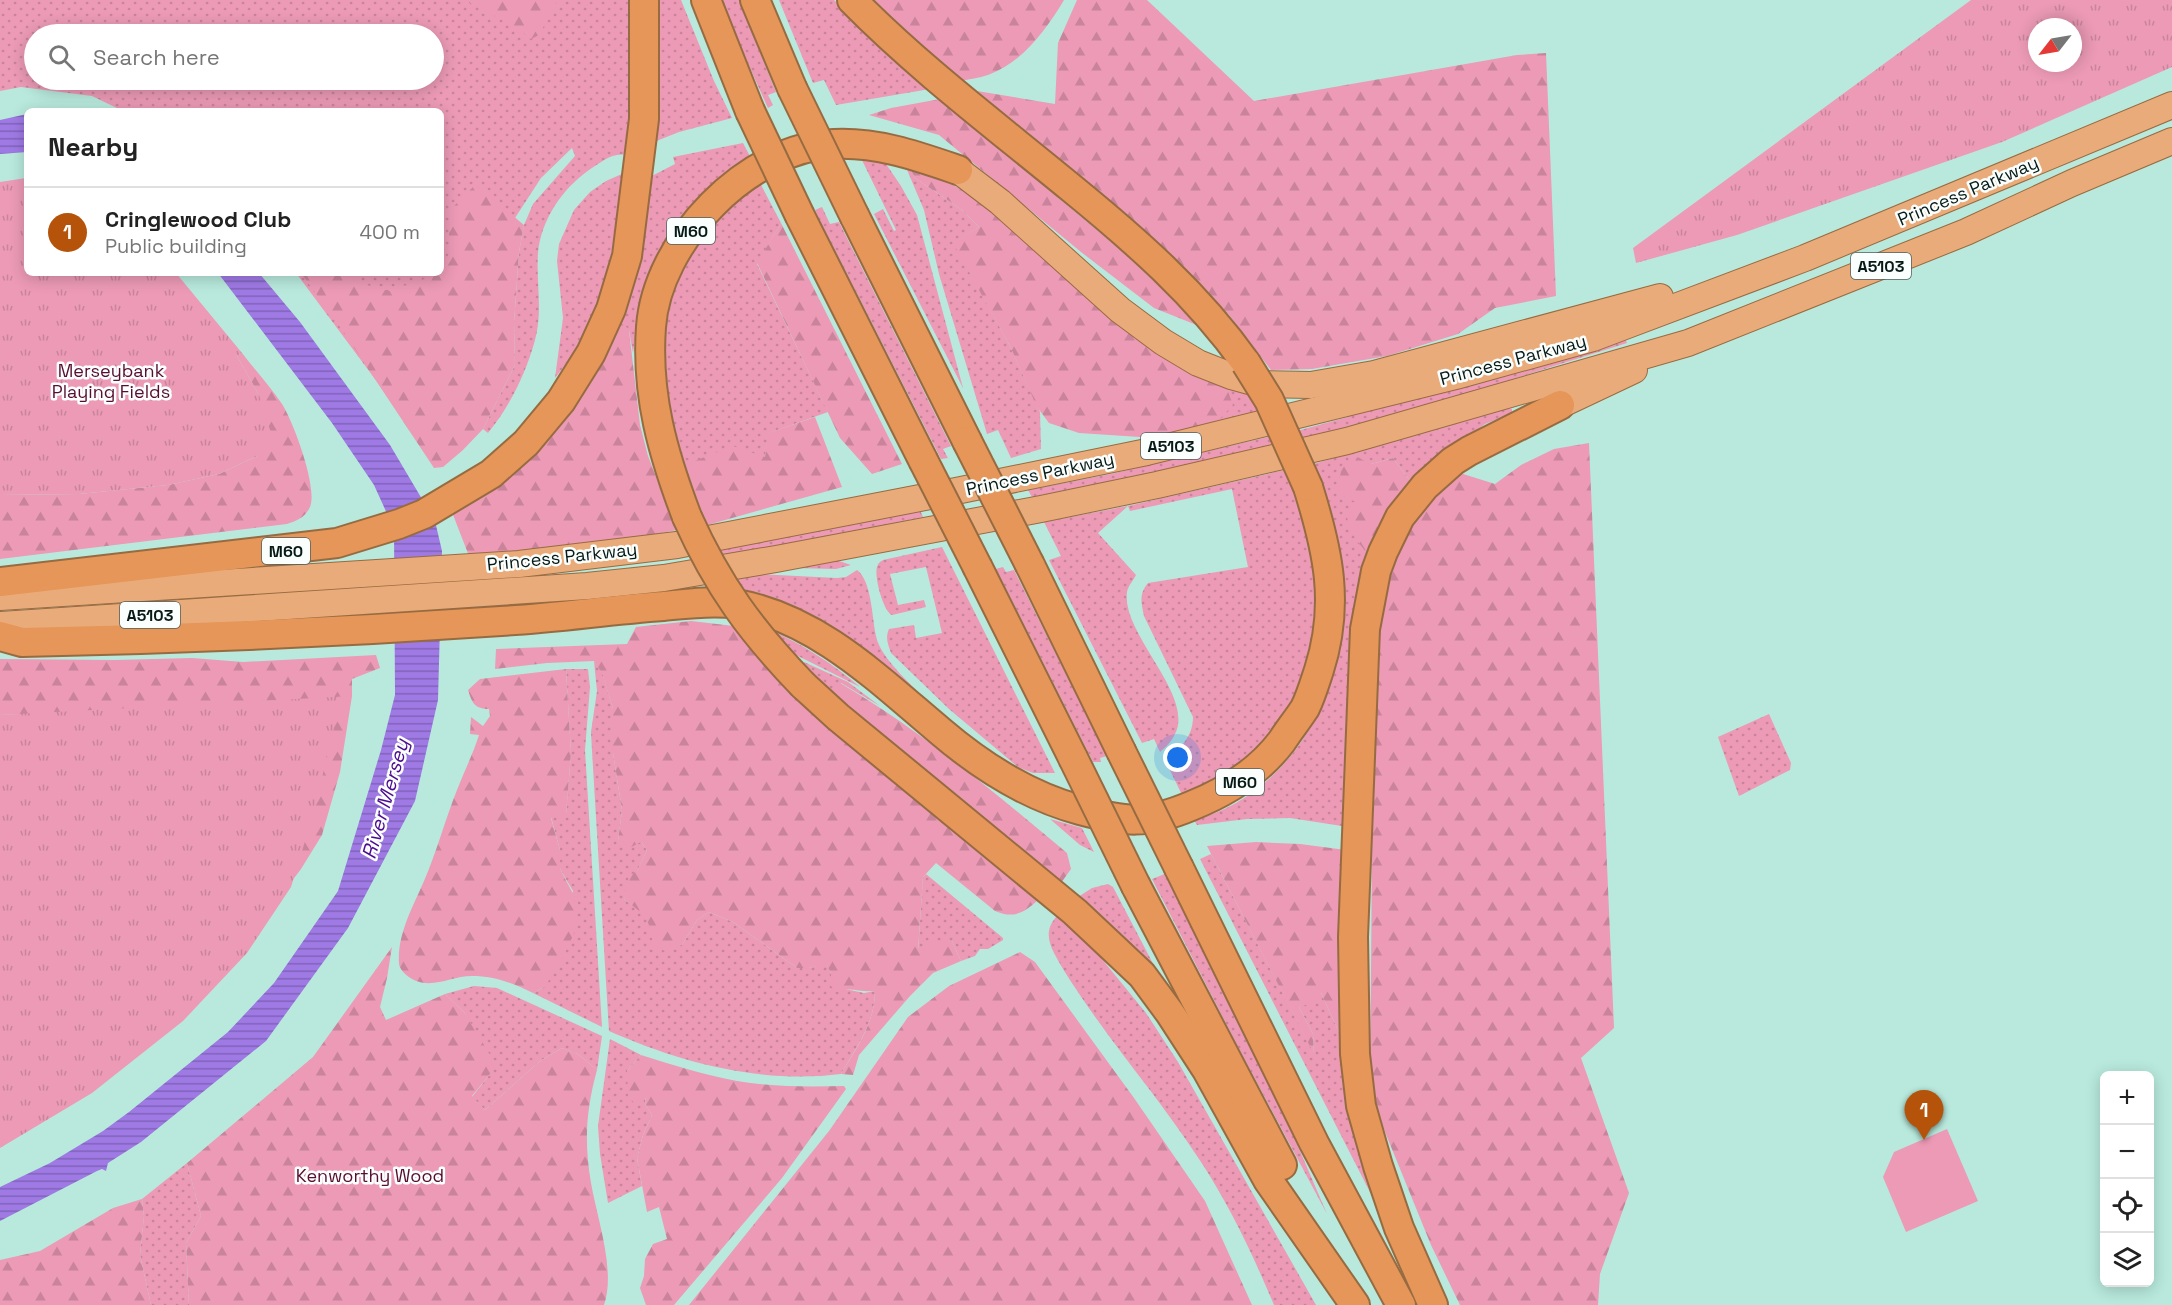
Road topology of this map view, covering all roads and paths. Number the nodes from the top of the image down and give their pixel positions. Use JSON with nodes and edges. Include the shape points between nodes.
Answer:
{"nodes":[{"id":1,"x":644,"y":0,"type":"edge"},
{"id":2,"x":706,"y":0,"type":"edge"},
{"id":3,"x":755,"y":0,"type":"edge"},
{"id":4,"x":852,"y":0,"type":"edge"},
{"id":5,"x":2172,"y":85,"type":"edge"},
{"id":6,"x":2172,"y":105,"type":"edge"},
{"id":7,"x":2172,"y":141,"type":"edge"},
{"id":8,"x":2068,"y":149,"type":"junction"},
{"id":9,"x":2172,"y":155,"type":"edge"},
{"id":10,"x":958,"y":170,"type":"joint"},
{"id":11,"x":2072,"y":183,"type":"junction"},
{"id":12,"x":1805,"y":258,"type":"junction"},
{"id":13,"x":1688,"y":343,"type":"junction"},
{"id":14,"x":1560,"y":405,"type":"joint"},
{"id":15,"x":0,"y":582,"type":"edge"},
{"id":16,"x":0,"y":597,"type":"edge"},
{"id":17,"x":0,"y":625,"type":"edge"},
{"id":18,"x":0,"y":636,"type":"edge"},
{"id":19,"x":1354,"y":1305,"type":"edge"},
{"id":20,"x":1362,"y":1305,"type":"edge"},
{"id":21,"x":1401,"y":1305,"type":"edge"},
{"id":22,"x":1432,"y":1305,"type":"edge"}],
"edges":[{"from":1,"to":15,"type":"highway","number":"M60","via":[[644,119],[627,256],[611,309],[591,353],[561,401],[526,443],[491,474],[424,514],[337,543]]},
{"from":2,"to":20,"type":"highway","bridge":true,"via":[[750,111],[800,216],[1136,886],[1278,1160]]},
{"from":3,"to":21,"type":"highway","bridge":true,"via":[[792,88],[855,217],[1314,1143]]},
{"from":4,"to":18,"type":"highway","number":"M60","bridge":true,"via":[[919,62],[1159,262],[1209,314],[1246,363],[1274,411],[1308,487],[1322,535],[1330,580],[1328,640],[1307,705],[1277,748],[1239,782],[1182,810],[1147,820],[1113,819],[1060,805],[996,772],[943,734],[848,655],[819,637],[795,623],[734,603],[305,633],[22,642]]},
{"from":5,"to":8,"type":"highway"},
{"from":6,"to":8,"type":"highway","name":"Princess Parkway","number":"A5103"},
{"from":7,"to":11,"type":"highway","name":"Princess Parkway","number":"A5103"},
{"from":8,"to":12,"type":"highway","name":"Princess Parkway","number":"A5103"},
{"from":9,"to":11,"type":"highway"},
{"from":10,"to":12,"type":"highway","via":[[1000,202],[1120,310],[1163,342],[1198,363],[1260,384],[1311,385],[1374,374]]},
{"from":10,"to":19,"type":"highway","number":"M60","bridge":true,"via":[[889,148],[856,144],[811,146],[785,154],[756,170],[718,200],[692,228],[666,272],[655,303],[650,369],[662,446],[701,548],[731,600],[762,642],[838,717],[1040,882],[1142,975],[1207,1070],[1268,1180]]},
{"from":11,"to":13,"type":"highway","name":"Princess Parkway","number":"A5103","via":[[1966,232]]},
{"from":12,"to":16,"type":"highway","name":"Princess Parkway","number":"A5103","via":[[1593,338],[1319,411],[1136,454],[688,543],[519,564]]},
{"from":13,"to":14,"type":"highway"},
{"from":13,"to":17,"type":"highway","name":"Princess Parkway","number":"A5103","via":[[1347,441],[1157,485],[776,560],[587,586]]},
{"from":14,"to":22,"type":"highway","via":[[1477,447],[1425,486],[1390,534],[1376,571],[1365,628],[1355,861],[1355,1054],[1361,1106],[1399,1228]]}]}
